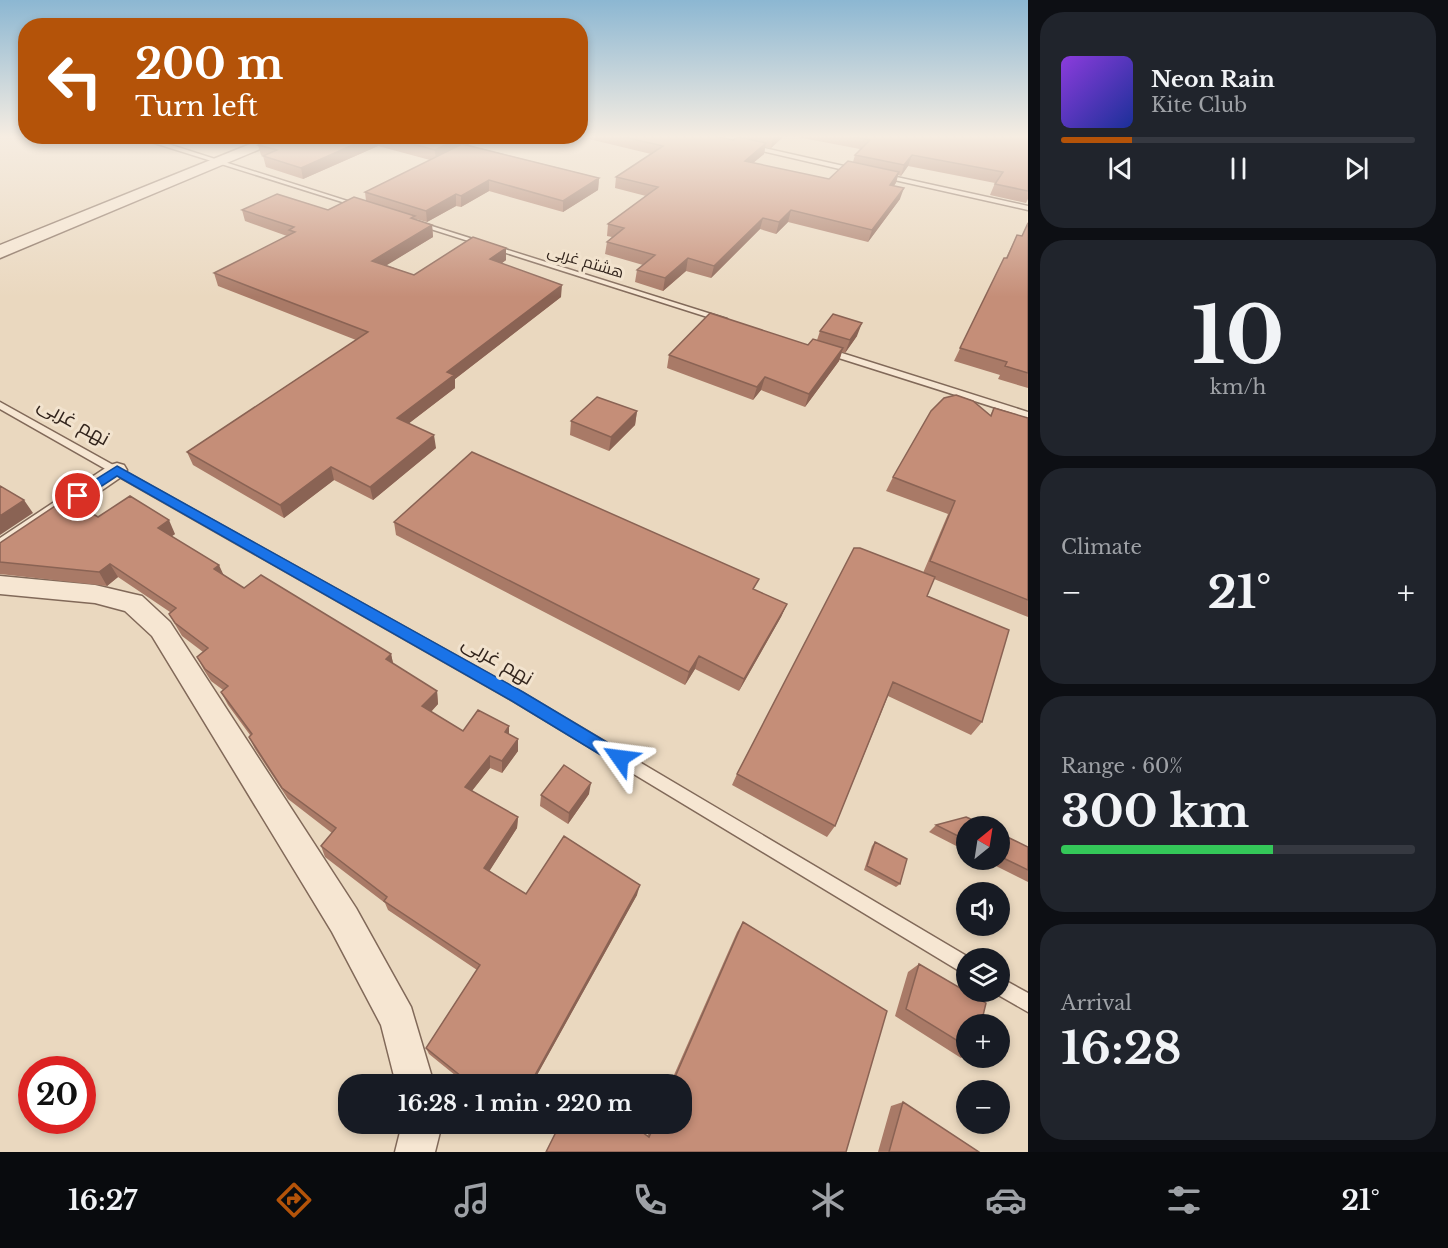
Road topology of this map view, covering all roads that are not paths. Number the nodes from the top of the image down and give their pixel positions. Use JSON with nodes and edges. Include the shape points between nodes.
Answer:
{"nodes":[{"id":1,"x":141,"y":190,"type":"edge"},
{"id":2,"x":148,"y":190,"type":"edge"},
{"id":3,"x":309,"y":190,"type":"edge"},
{"id":4,"x":944,"y":190,"type":"edge"},
{"id":5,"x":1028,"y":208,"type":"edge"},
{"id":6,"x":374,"y":210,"type":"edge"},
{"id":7,"x":407,"y":220,"type":"edge"},
{"id":8,"x":0,"y":244,"type":"edge"},
{"id":9,"x":0,"y":252,"type":"edge"},
{"id":10,"x":731,"y":322,"type":"edge"},
{"id":11,"x":820,"y":350,"type":"edge"},
{"id":12,"x":0,"y":405,"type":"edge"},
{"id":13,"x":1028,"y":415,"type":"edge"},
{"id":14,"x":117,"y":470,"type":"junction"},
{"id":15,"x":0,"y":549,"type":"edge"},
{"id":16,"x":0,"y":585,"type":"edge"},
{"id":17,"x":956,"y":960,"type":"edge"},
{"id":18,"x":1010,"y":992,"type":"edge"},
{"id":19,"x":1028,"y":1003,"type":"edge"},
{"id":20,"x":412,"y":1074,"type":"edge"},
{"id":21,"x":420,"y":1134,"type":"edge"},
{"id":22,"x":415,"y":1152,"type":"edge"}],
"edges":[{"from":1,"to":8,"type":"street"},
{"from":2,"to":9,"type":"street"},
{"from":3,"to":6,"type":"lane"},
{"from":4,"to":5,"type":"lane"},
{"from":7,"to":10,"type":"lane","name":"هشتم غربی"},
{"from":11,"to":13,"type":"lane"},
{"from":12,"to":14,"type":"lane","name":"نهم غربی"},
{"from":14,"to":15,"type":"street"},
{"from":14,"to":17,"type":"lane","name":"نهم غربی","via":[[518,697]]},
{"from":16,"to":20,"type":"street","via":[[95,594],[133,603],[161,629],[344,920],[398,1020]]},
{"from":18,"to":19,"type":"lane"},
{"from":21,"to":22,"type":"street"}]}
